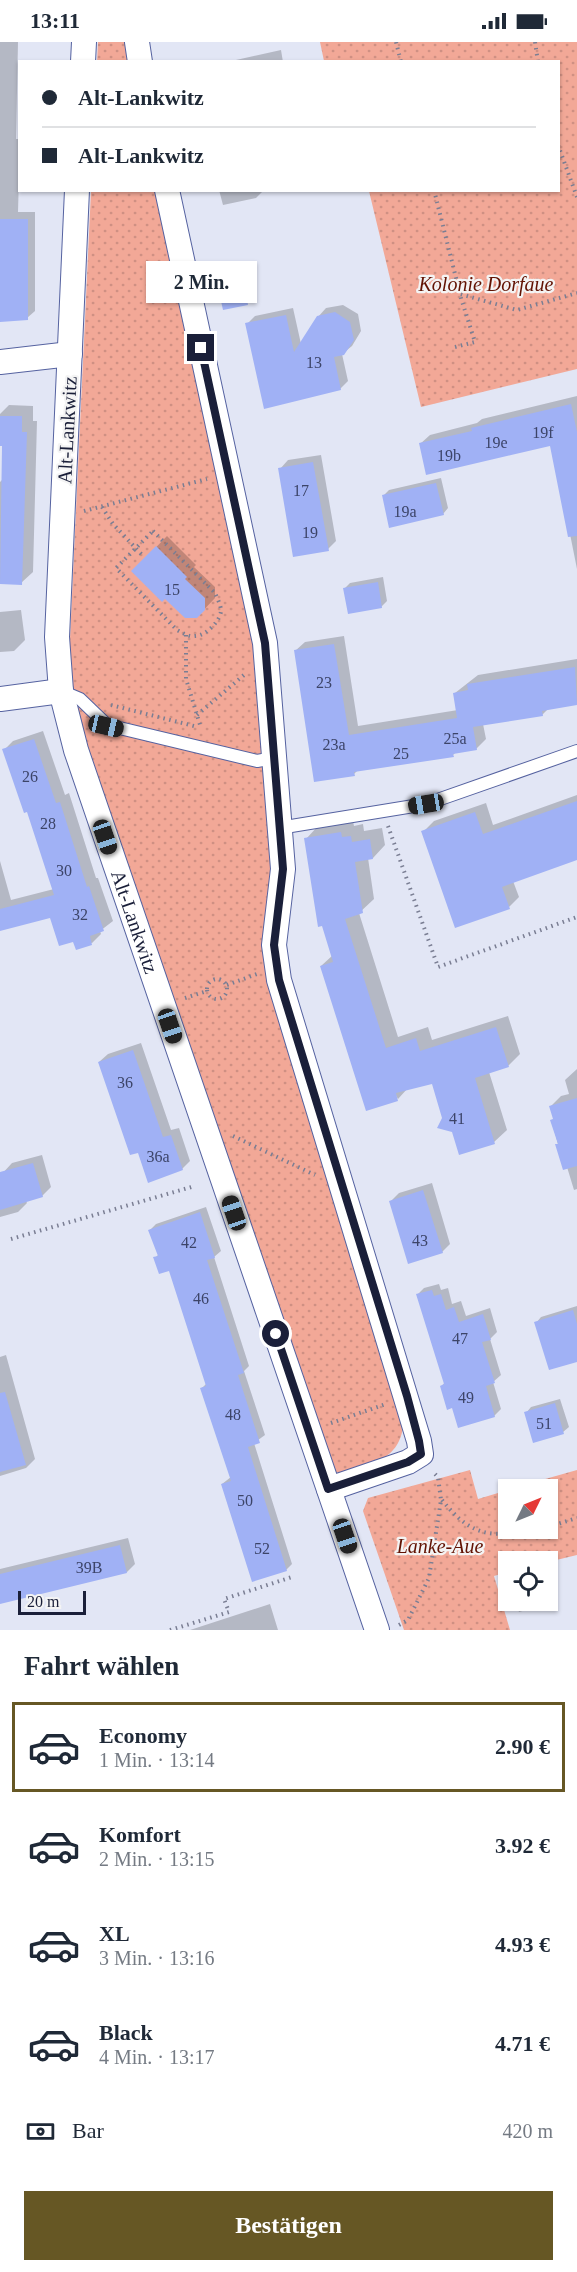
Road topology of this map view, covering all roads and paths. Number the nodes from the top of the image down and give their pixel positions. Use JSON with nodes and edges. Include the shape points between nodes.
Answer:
{"nodes":[{"id":1,"x":84,"y":42,"type":"edge"},
{"id":2,"x":137,"y":42,"type":"edge"},
{"id":3,"x":396,"y":42,"type":"edge"},
{"id":4,"x":535,"y":42,"type":"edge"},
{"id":5,"x":83,"y":60,"type":"edge"},
{"id":6,"x":140,"y":60,"type":"edge"},
{"id":7,"x":400,"y":60,"type":"edge"},
{"id":8,"x":538,"y":60,"type":"edge"},
{"id":9,"x":560,"y":151,"type":"edge"},
{"id":10,"x":77,"y":192,"type":"edge"},
{"id":11,"x":167,"y":192,"type":"edge"},
{"id":12,"x":434,"y":192,"type":"edge"},
{"id":13,"x":577,"y":197,"type":"edge"},
{"id":14,"x":577,"y":293,"type":"edge"},
{"id":15,"x":460,"y":294,"type":"junction"},
{"id":16,"x":455,"y":347,"type":"dead end"},
{"id":17,"x":70,"y":354,"type":"junction"},
{"id":18,"x":0,"y":362,"type":"edge"},
{"id":19,"x":228,"y":473,"type":"junction"},
{"id":20,"x":102,"y":507,"type":"junction"},
{"id":21,"x":63,"y":517,"type":"junction"},
{"id":22,"x":135,"y":549,"type":"junction"},
{"id":23,"x":144,"y":557,"type":"dead end"},
{"id":24,"x":186,"y":635,"type":"junction"},
{"id":25,"x":252,"y":668,"type":"dead end"},
{"id":26,"x":61,"y":691,"type":"junction"},
{"id":27,"x":0,"y":699,"type":"edge"},
{"id":28,"x":197,"y":715,"type":"junction"},
{"id":29,"x":201,"y":728,"type":"dead end"},
{"id":30,"x":577,"y":752,"type":"edge"},
{"id":31,"x":274,"y":758,"type":"junction"},
{"id":32,"x":382,"y":812,"type":"junction"},
{"id":33,"x":279,"y":828,"type":"junction"},
{"id":34,"x":577,"y":917,"type":"edge"},
{"id":35,"x":260,"y":972,"type":"dead end"},
{"id":36,"x":227,"y":985,"type":"junction"},
{"id":37,"x":207,"y":992,"type":"junction"},
{"id":38,"x":182,"y":999,"type":"dead end"},
{"id":39,"x":228,"y":1134,"type":"dead end"},
{"id":40,"x":321,"y":1178,"type":"dead end"},
{"id":41,"x":195,"y":1186,"type":"dead end"},
{"id":42,"x":11,"y":1239,"type":"dead end"},
{"id":43,"x":393,"y":1402,"type":"dead end"},
{"id":44,"x":327,"y":1425,"type":"dead end"},
{"id":45,"x":421,"y":1454,"type":"junction"},
{"id":46,"x":328,"y":1489,"type":"junction"},
{"id":47,"x":441,"y":1500,"type":"junction"},
{"id":48,"x":577,"y":1518,"type":"edge"},
{"id":49,"x":558,"y":1524,"type":"edge"},
{"id":50,"x":498,"y":1535,"type":"edge"},
{"id":51,"x":292,"y":1577,"type":"dead end"},
{"id":52,"x":386,"y":1629,"type":"edge"},
{"id":53,"x":170,"y":1630,"type":"edge"}],
"edges":[{"from":1,"to":5,"type":"street"},
{"from":2,"to":6,"type":"street"},
{"from":3,"to":7,"type":"path"},
{"from":4,"to":8,"type":"path"},
{"from":9,"to":13,"type":"path"},
{"from":10,"to":17,"type":"street","name":"Alt-Lankwitz"},
{"from":11,"to":19,"type":"street"},
{"from":12,"to":15,"type":"path"},
{"from":14,"to":15,"type":"path","via":[[517,310]]},
{"from":15,"to":16,"type":"path","via":[[474,342]]},
{"from":17,"to":18,"type":"street"},
{"from":17,"to":21,"type":"street","name":"Alt-Lankwitz"},
{"from":19,"to":20,"type":"path"},
{"from":19,"to":31,"type":"street","via":[[263,634]]},
{"from":20,"to":21,"type":"path"},
{"from":20,"to":22,"type":"path"},
{"from":21,"to":26,"type":"street","name":"Alt-Lankwitz","via":[[57,649]]},
{"from":22,"to":23,"type":"path"},
{"from":22,"to":24,"type":"path","via":[[116,568]]},
{"from":22,"to":24,"type":"path","via":[[153,531],[215,593],[221,612],[217,621],[197,636]]},
{"from":24,"to":28,"type":"path","via":[[186,679]]},
{"from":25,"to":28,"type":"path"},
{"from":26,"to":27,"type":"street"},
{"from":26,"to":31,"type":"lane","via":[[80,699],[106,726],[258,761]]},
{"from":26,"to":46,"type":"street","name":"Alt-Lankwitz","via":[[76,750]]},
{"from":28,"to":29,"type":"path"},
{"from":30,"to":32,"type":"lane","via":[[426,804]]},
{"from":31,"to":33,"type":"street"},
{"from":32,"to":33,"type":"lane"},
{"from":32,"to":34,"type":"path","via":[[438,967]]},
{"from":33,"to":45,"type":"street","via":[[283,869],[274,945],[279,980],[407,1396]]},
{"from":35,"to":36,"type":"path"},
{"from":36,"to":37,"type":"path","via":[[221,979],[212,980]]},
{"from":36,"to":37,"type":"path","via":[[223,998],[214,999]]},
{"from":37,"to":38,"type":"path"},
{"from":39,"to":40,"type":"path"},
{"from":41,"to":42,"type":"path"},
{"from":43,"to":44,"type":"path"},
{"from":45,"to":46,"type":"street"},
{"from":45,"to":47,"type":"path","via":[[438,1477]]},
{"from":46,"to":52,"type":"street","name":"Alt-Lankwitz"},
{"from":47,"to":50,"type":"path","via":[[475,1530]]},
{"from":47,"to":52,"type":"path","via":[[429,1578],[408,1620]]},
{"from":48,"to":49,"type":"path"},
{"from":51,"to":53,"type":"path","via":[[224,1599],[229,1612]]}]}
